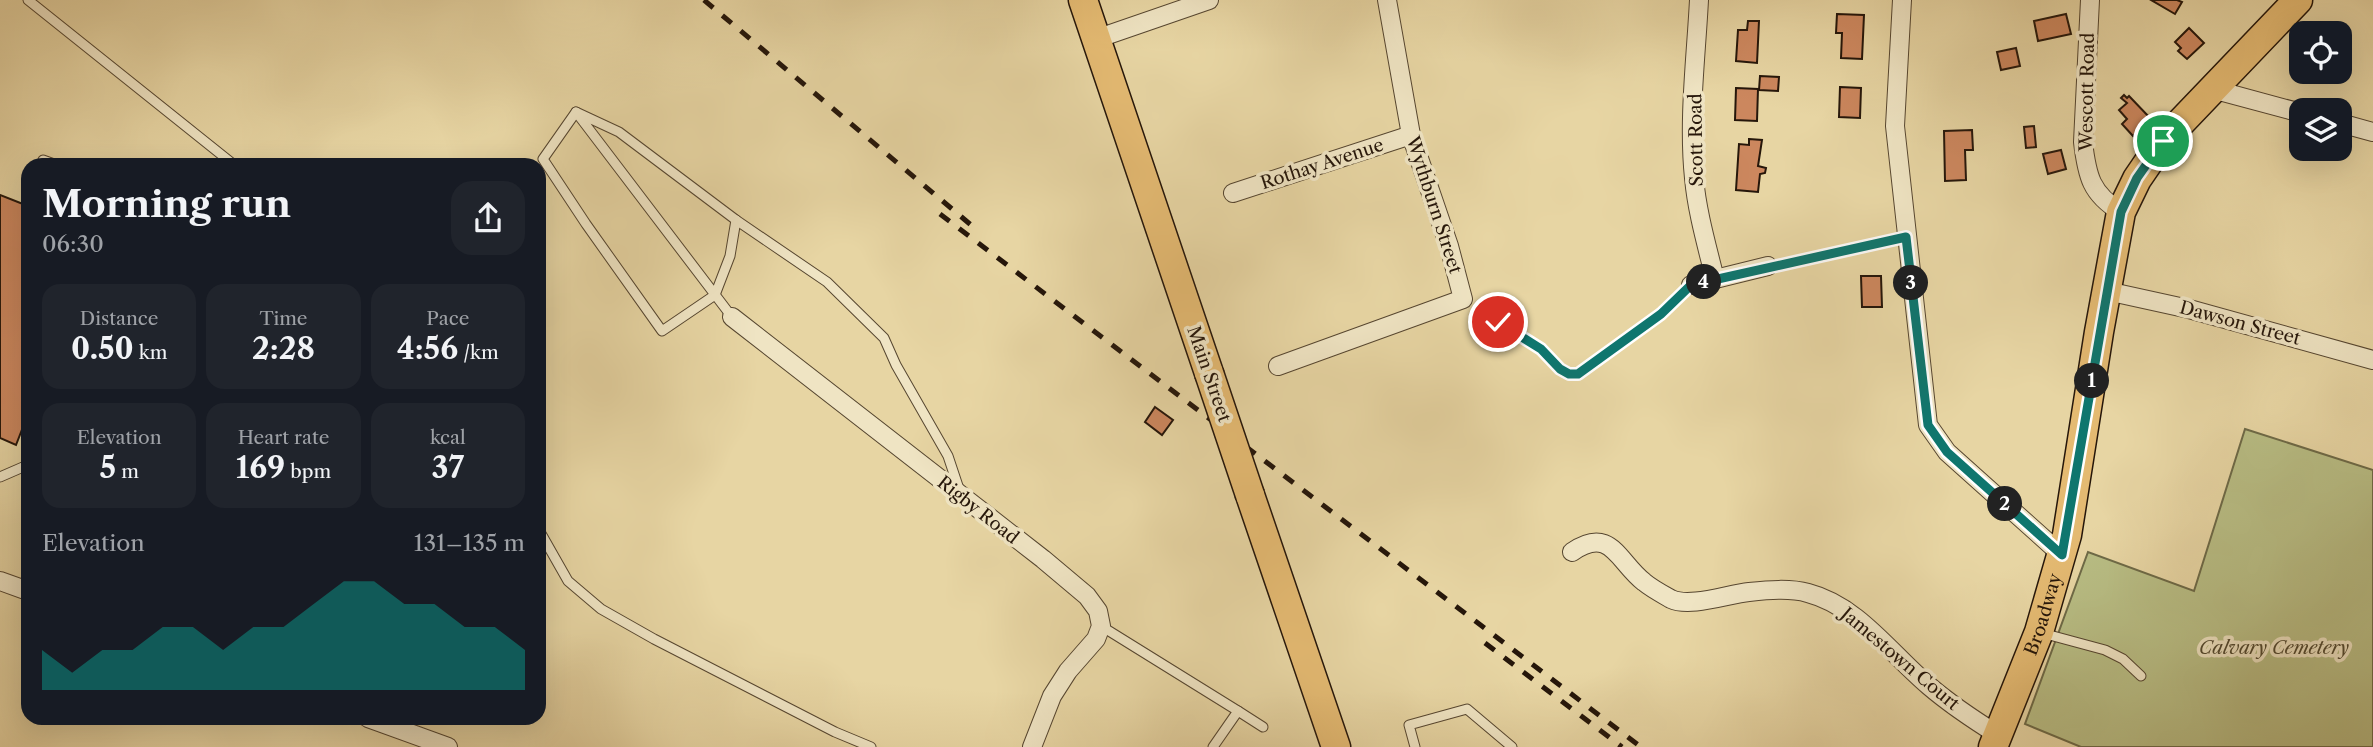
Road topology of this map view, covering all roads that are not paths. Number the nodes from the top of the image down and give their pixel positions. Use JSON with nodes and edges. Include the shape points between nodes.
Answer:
{"nodes":[{"id":1,"x":28,"y":0,"type":"edge"},
{"id":2,"x":1083,"y":0,"type":"edge"},
{"id":3,"x":1387,"y":0,"type":"edge"},
{"id":4,"x":1699,"y":0,"type":"edge"},
{"id":5,"x":1902,"y":0,"type":"edge"},
{"id":6,"x":2090,"y":0,"type":"edge"},
{"id":7,"x":2298,"y":0,"type":"edge"},
{"id":8,"x":1200,"y":2,"type":"edge"},
{"id":9,"x":1096,"y":39,"type":"junction"},
{"id":10,"x":2212,"y":89,"type":"junction"},
{"id":11,"x":2289,"y":110,"type":"edge"},
{"id":12,"x":576,"y":113,"type":"junction"},
{"id":13,"x":2352,"y":126,"type":"edge"},
{"id":14,"x":2373,"y":132,"type":"edge"},
{"id":15,"x":1411,"y":135,"type":"junction"},
{"id":16,"x":226,"y":158,"type":"edge"},
{"id":17,"x":544,"y":158,"type":"edge"},
{"id":18,"x":546,"y":164,"type":"edge"},
{"id":19,"x":1233,"y":193,"type":"dead end"},
{"id":20,"x":2121,"y":212,"type":"junction"},
{"id":21,"x":736,"y":220,"type":"junction"},
{"id":22,"x":1769,"y":267,"type":"road end"},
{"id":23,"x":1715,"y":279,"type":"junction"},
{"id":24,"x":1691,"y":285,"type":"road end"},
{"id":25,"x":2106,"y":291,"type":"junction"},
{"id":26,"x":715,"y":295,"type":"junction"},
{"id":27,"x":732,"y":317,"type":"joint"},
{"id":28,"x":2373,"y":360,"type":"edge"},
{"id":29,"x":1278,"y":366,"type":"dead end"},
{"id":30,"x":21,"y":469,"type":"edge"},
{"id":31,"x":0,"y":477,"type":"edge"},
{"id":32,"x":963,"y":499,"type":"junction"},
{"id":33,"x":546,"y":542,"type":"edge"},
{"id":34,"x":1572,"y":552,"type":"dead end"},
{"id":35,"x":2062,"y":555,"type":"junction"},
{"id":36,"x":0,"y":581,"type":"edge"},
{"id":37,"x":21,"y":589,"type":"edge"},
{"id":38,"x":1101,"y":626,"type":"junction"},
{"id":39,"x":2039,"y":632,"type":"junction"},
{"id":40,"x":2141,"y":676,"type":"dead end"},
{"id":41,"x":1238,"y":711,"type":"junction"},
{"id":42,"x":387,"y":725,"type":"edge"},
{"id":43,"x":1263,"y":727,"type":"dead end"},
{"id":44,"x":1995,"y":741,"type":"edge"},
{"id":45,"x":448,"y":747,"type":"edge"},
{"id":46,"x":871,"y":747,"type":"edge"},
{"id":47,"x":1032,"y":747,"type":"edge"},
{"id":48,"x":1213,"y":747,"type":"edge"},
{"id":49,"x":1336,"y":747,"type":"edge"},
{"id":50,"x":1415,"y":747,"type":"edge"},
{"id":51,"x":1512,"y":747,"type":"edge"}],
"edges":[{"from":1,"to":16,"type":"lane"},
{"from":2,"to":9,"type":"main road","name":"Main Street"},
{"from":3,"to":15,"type":"street","name":"Wythburn Street"},
{"from":4,"to":23,"type":"street","name":"Scott Road","via":[[1693,177]]},
{"from":5,"to":35,"type":"street","via":[[1895,126],[1928,425],[1947,452]]},
{"from":6,"to":20,"type":"street","name":"Wescott Road","via":[[2085,161],[2103,201]]},
{"from":7,"to":10,"type":"main road","name":"Broadway"},
{"from":8,"to":9,"type":"street"},
{"from":9,"to":49,"type":"main road","name":"Main Street","bridge":true},
{"from":10,"to":11,"type":"street"},
{"from":10,"to":20,"type":"main road","name":"Broadway","via":[[2151,158]]},
{"from":12,"to":17,"type":"lane"},
{"from":12,"to":21,"type":"lane","via":[[618,132]]},
{"from":12,"to":26,"type":"lane"},
{"from":13,"to":14,"type":"street"},
{"from":15,"to":19,"type":"street","name":"Rothay Avenue"},
{"from":15,"to":29,"type":"street","name":"Wythburn Street","via":[[1463,299]]},
{"from":18,"to":26,"type":"lane","via":[[662,331]]},
{"from":20,"to":25,"type":"main road","name":"Broadway"},
{"from":21,"to":26,"type":"lane","via":[[730,256]]},
{"from":21,"to":32,"type":"lane","via":[[827,282],[884,338],[948,456]]},
{"from":22,"to":23,"type":"street"},
{"from":23,"to":24,"type":"street"},
{"from":25,"to":28,"type":"street","name":"Dawson Street"},
{"from":25,"to":35,"type":"main road","name":"Broadway"},
{"from":26,"to":27,"type":"lane"},
{"from":27,"to":32,"type":"street","name":"Rigby Road"},
{"from":30,"to":31,"type":"lane"},
{"from":32,"to":38,"type":"street","name":"Rigby Road","via":[[1087,596],[1098,611]]},
{"from":33,"to":46,"type":"lane","via":[[568,581],[601,609]]},
{"from":34,"to":44,"type":"street","name":"Jamestown Court","via":[[1584,543],[1600,543],[1617,551],[1642,580],[1674,600],[1786,590],[1823,597],[1855,618]]},
{"from":35,"to":39,"type":"main road","name":"Broadway"},
{"from":36,"to":37,"type":"street"},
{"from":38,"to":41,"type":"lane"},
{"from":38,"to":47,"type":"street","via":[[1052,696]]},
{"from":39,"to":40,"type":"lane","via":[[2105,650]]},
{"from":39,"to":44,"type":"main road","name":"Broadway"},
{"from":41,"to":43,"type":"lane"},
{"from":41,"to":48,"type":"lane"},
{"from":42,"to":45,"type":"street"},
{"from":50,"to":51,"type":"lane","via":[[1409,725],[1467,709]]}]}
